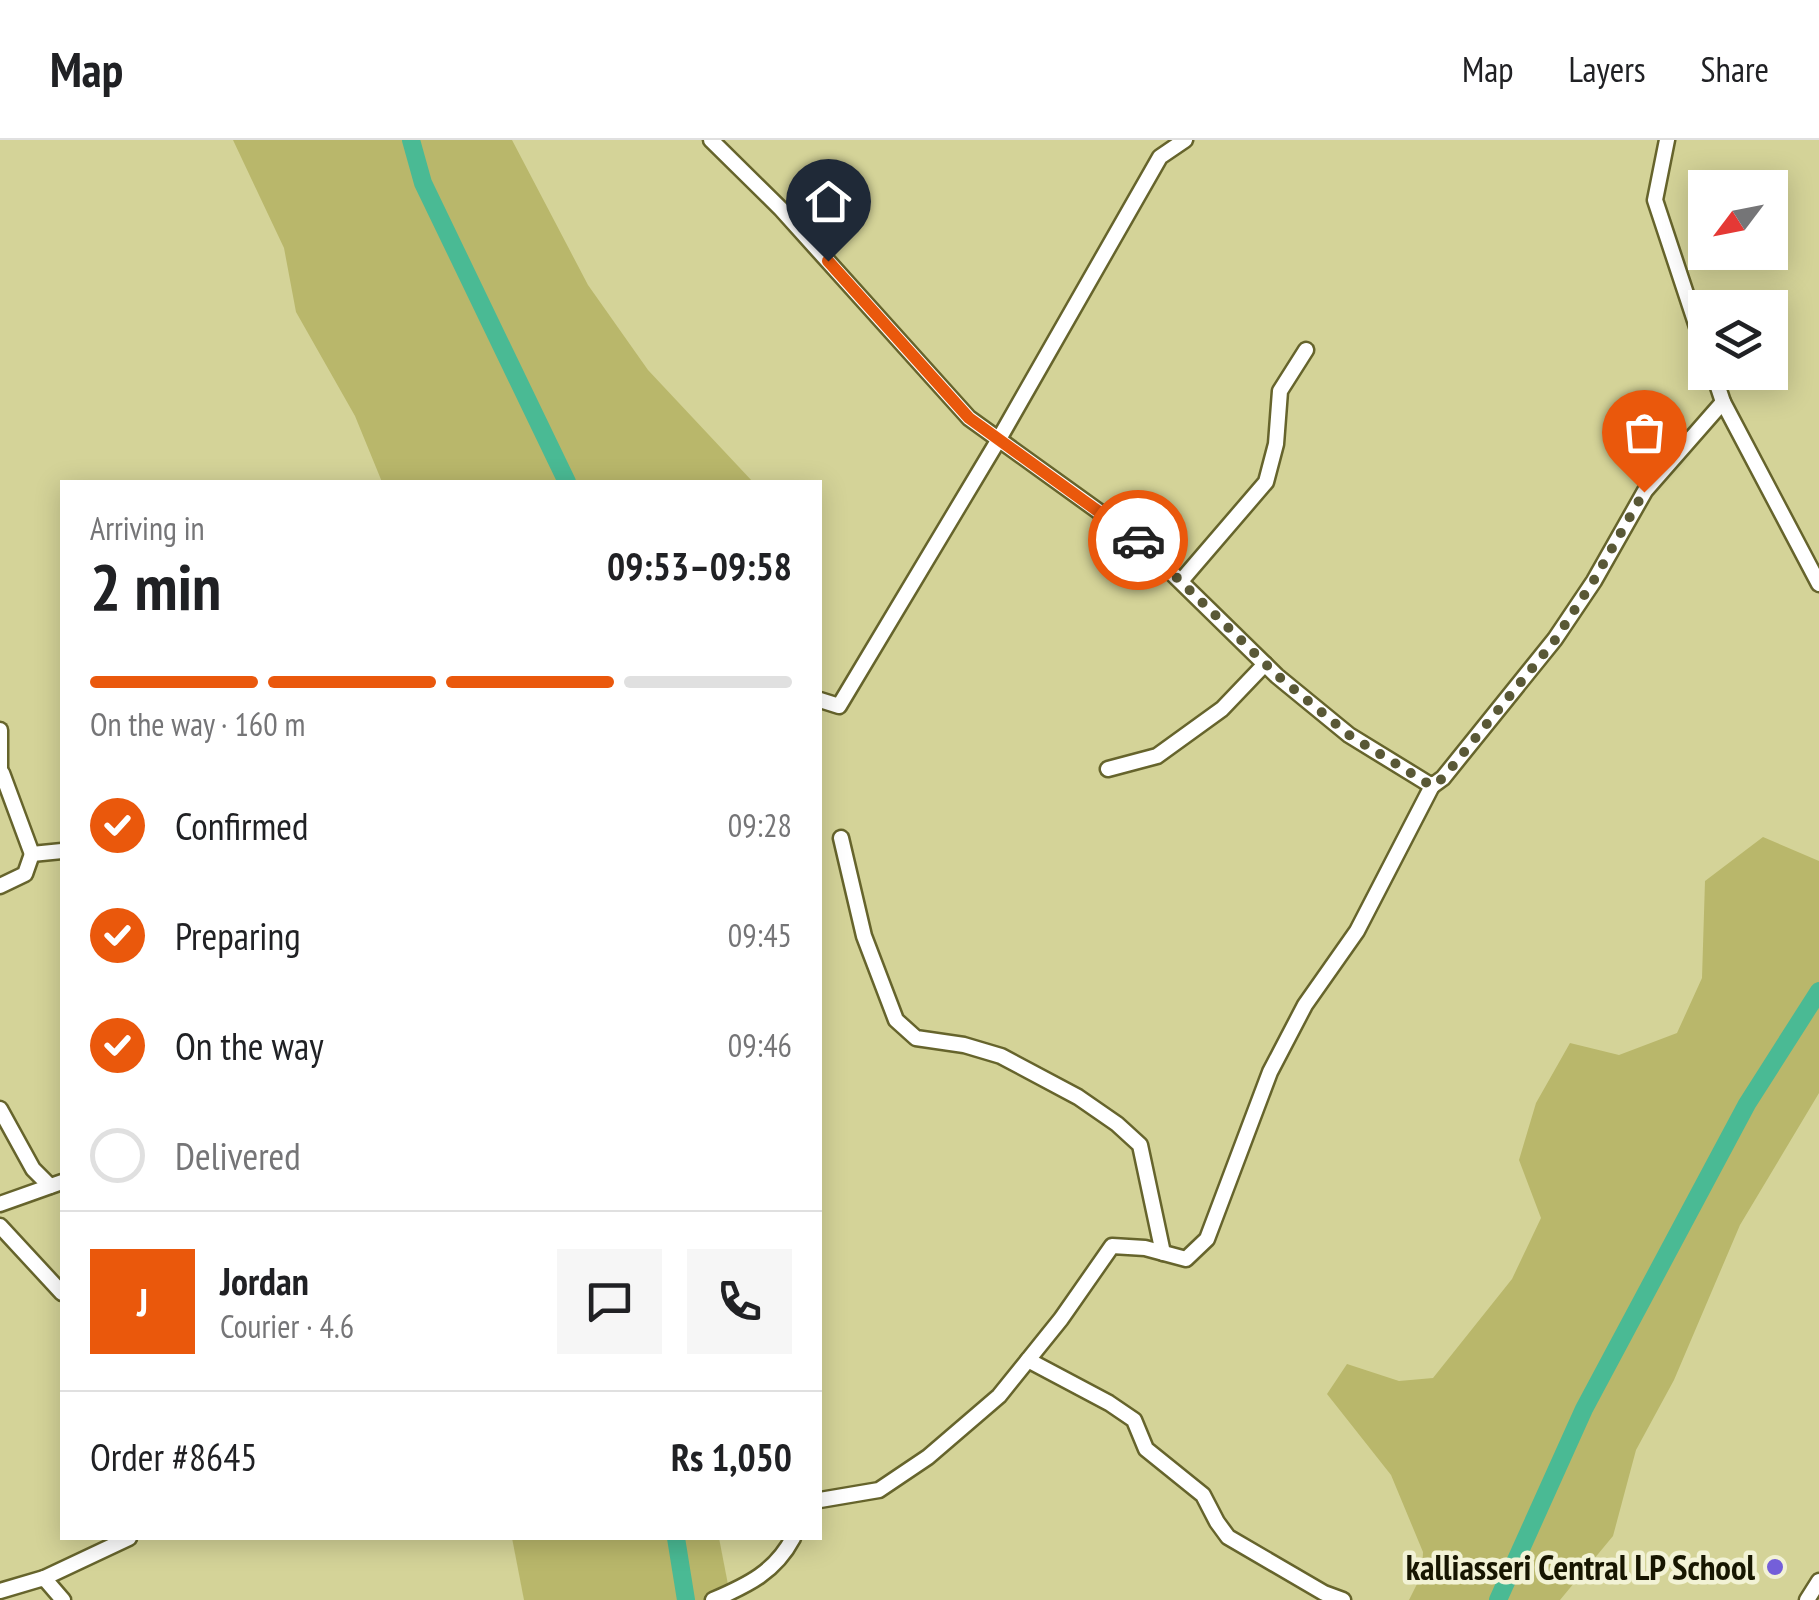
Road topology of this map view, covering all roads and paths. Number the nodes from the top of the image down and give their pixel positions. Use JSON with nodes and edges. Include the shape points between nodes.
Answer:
{"nodes":[{"id":1,"x":711,"y":140,"type":"edge"},
{"id":2,"x":1185,"y":140,"type":"edge"},
{"id":3,"x":1667,"y":140,"type":"edge"},
{"id":4,"x":1688,"y":300,"type":"edge"},
{"id":5,"x":1306,"y":350,"type":"dead end"},
{"id":6,"x":1719,"y":390,"type":"edge"},
{"id":7,"x":1723,"y":402,"type":"junction"},
{"id":8,"x":998,"y":439,"type":"junction"},
{"id":9,"x":1181,"y":582,"type":"junction"},
{"id":10,"x":1819,"y":584,"type":"edge"},
{"id":11,"x":1265,"y":664,"type":"junction"},
{"id":12,"x":822,"y":701,"type":"edge"},
{"id":13,"x":0,"y":730,"type":"edge"},
{"id":14,"x":1108,"y":769,"type":"dead end"},
{"id":15,"x":1,"y":774,"type":"edge"},
{"id":16,"x":1432,"y":786,"type":"junction"},
{"id":17,"x":841,"y":838,"type":"dead end"},
{"id":18,"x":60,"y":851,"type":"edge"},
{"id":19,"x":32,"y":854,"type":"junction"},
{"id":20,"x":0,"y":886,"type":"edge"},
{"id":21,"x":0,"y":1109,"type":"edge"},
{"id":22,"x":56,"y":1184,"type":"edge"},
{"id":23,"x":0,"y":1204,"type":"edge"},
{"id":24,"x":0,"y":1226,"type":"edge"},
{"id":25,"x":1163,"y":1253,"type":"junction"},
{"id":26,"x":60,"y":1291,"type":"edge"},
{"id":27,"x":1028,"y":1360,"type":"junction"},
{"id":28,"x":822,"y":1500,"type":"edge"},
{"id":29,"x":125,"y":1540,"type":"edge"},
{"id":30,"x":792,"y":1540,"type":"edge"},
{"id":31,"x":44,"y":1578,"type":"junction"},
{"id":32,"x":1819,"y":1581,"type":"edge"},
{"id":33,"x":0,"y":1591,"type":"edge"},
{"id":34,"x":62,"y":1600,"type":"edge"},
{"id":35,"x":713,"y":1600,"type":"edge"},
{"id":36,"x":1342,"y":1600,"type":"edge"},
{"id":37,"x":1808,"y":1600,"type":"edge"}],
"edges":[{"from":1,"to":8,"type":"street","via":[[969,418]]},
{"from":2,"to":8,"type":"street","via":[[1160,157]]},
{"from":3,"to":4,"type":"street","via":[[1655,200]]},
{"from":5,"to":9,"type":"street","via":[[1280,391],[1266,482]]},
{"from":6,"to":7,"type":"street"},
{"from":7,"to":10,"type":"street"},
{"from":7,"to":16,"type":"street","via":[[1644,492],[1555,640]]},
{"from":8,"to":9,"type":"street","via":[[1137,539]]},
{"from":8,"to":12,"type":"street","via":[[838,706]]},
{"from":9,"to":11,"type":"street"},
{"from":11,"to":14,"type":"street","via":[[1222,708],[1157,756]]},
{"from":11,"to":16,"type":"street","via":[[1349,735]]},
{"from":13,"to":15,"type":"street"},
{"from":15,"to":19,"type":"street"},
{"from":16,"to":25,"type":"street","via":[[1357,931],[1306,1004],[1270,1072],[1206,1239],[1186,1259]]},
{"from":17,"to":25,"type":"street","via":[[864,936],[896,1020],[916,1038],[1001,1056],[1117,1124],[1140,1145]]},
{"from":18,"to":19,"type":"street"},
{"from":19,"to":20,"type":"street","via":[[25,874]]},
{"from":21,"to":22,"type":"street","via":[[33,1169]]},
{"from":22,"to":23,"type":"street"},
{"from":24,"to":26,"type":"street"},
{"from":25,"to":27,"type":"street","via":[[1112,1246]]},
{"from":27,"to":28,"type":"street","via":[[999,1396],[928,1457],[879,1490]]},
{"from":27,"to":36,"type":"street","via":[[1134,1420],[1146,1449],[1204,1495],[1228,1537]]},
{"from":29,"to":31,"type":"street"},
{"from":30,"to":35,"type":"street","via":[[782,1559]]},
{"from":31,"to":33,"type":"street"},
{"from":31,"to":34,"type":"street"},
{"from":32,"to":37,"type":"street"}]}
